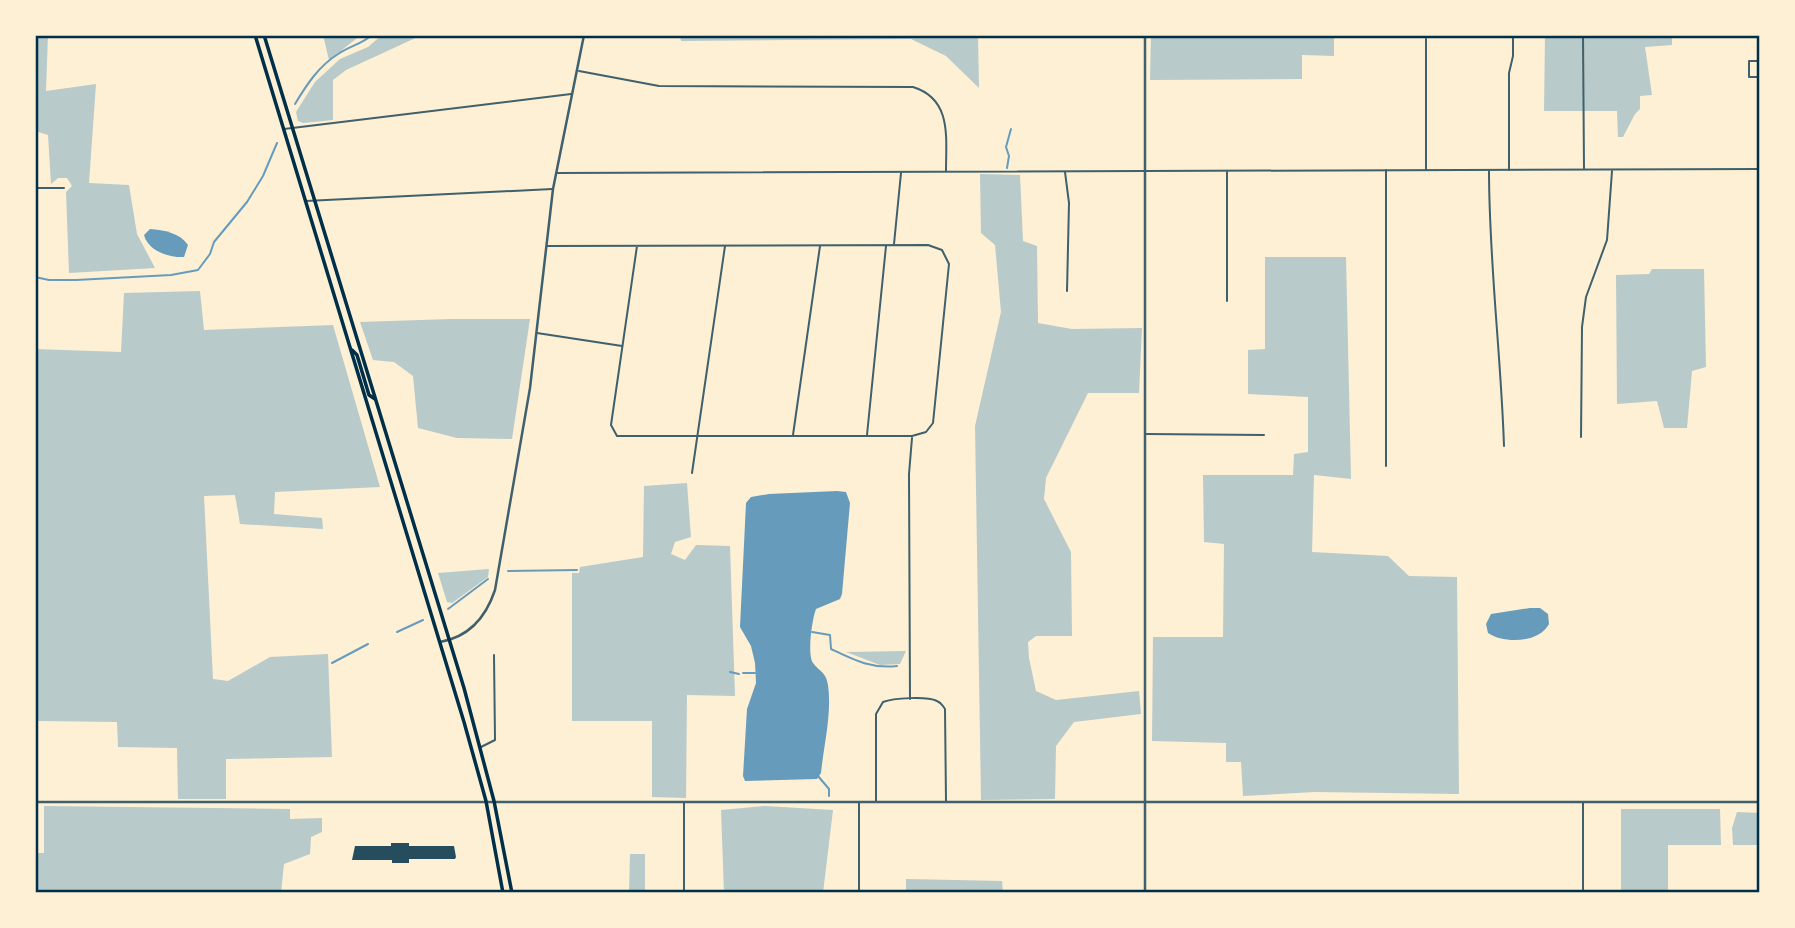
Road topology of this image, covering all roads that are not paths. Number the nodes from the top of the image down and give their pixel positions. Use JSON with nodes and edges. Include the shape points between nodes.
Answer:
{"nodes":[{"id":1,"x":255,"y":35,"type":"edge"},
{"id":2,"x":264,"y":35,"type":"edge"},
{"id":3,"x":584,"y":35,"type":"edge"},
{"id":4,"x":1145,"y":35,"type":"edge"},
{"id":5,"x":1514,"y":35,"type":"edge"},
{"id":6,"x":1583,"y":35,"type":"edge"},
{"id":7,"x":1426,"y":39,"type":"dead end"},
{"id":8,"x":266,"y":42,"type":"junction"},
{"id":9,"x":257,"y":45,"type":"junction"},
{"id":10,"x":1760,"y":61,"type":"edge"},
{"id":11,"x":576,"y":71,"type":"junction"},
{"id":12,"x":1760,"y":77,"type":"edge"},
{"id":13,"x":572,"y":94,"type":"junction"},
{"id":14,"x":292,"y":128,"type":"junction"},
{"id":15,"x":283,"y":129,"type":"junction"},
{"id":16,"x":1760,"y":169,"type":"edge"},
{"id":17,"x":1387,"y":170,"type":"junction"},
{"id":18,"x":1426,"y":170,"type":"junction"},
{"id":19,"x":1489,"y":170,"type":"junction"},
{"id":20,"x":1509,"y":170,"type":"junction"},
{"id":21,"x":1584,"y":170,"type":"junction"},
{"id":22,"x":1612,"y":170,"type":"junction"},
{"id":23,"x":1065,"y":171,"type":"junction"},
{"id":24,"x":1145,"y":171,"type":"junction"},
{"id":25,"x":1227,"y":171,"type":"junction"},
{"id":26,"x":901,"y":172,"type":"junction"},
{"id":27,"x":946,"y":172,"type":"junction"},
{"id":28,"x":556,"y":173,"type":"junction"},
{"id":29,"x":35,"y":188,"type":"edge"},
{"id":30,"x":64,"y":188,"type":"dead end"},
{"id":31,"x":554,"y":189,"type":"junction"},
{"id":32,"x":305,"y":201,"type":"junction"},
{"id":33,"x":315,"y":201,"type":"junction"},
{"id":34,"x":894,"y":244,"type":"junction"},
{"id":35,"x":725,"y":245,"type":"junction"},
{"id":36,"x":820,"y":245,"type":"junction"},
{"id":37,"x":886,"y":245,"type":"junction"},
{"id":38,"x":547,"y":246,"type":"junction"},
{"id":39,"x":637,"y":246,"type":"junction"},
{"id":40,"x":340,"y":283,"type":"junction"},
{"id":41,"x":331,"y":284,"type":"junction"},
{"id":42,"x":1067,"y":291,"type":"dead end"},
{"id":43,"x":1227,"y":301,"type":"dead end"},
{"id":44,"x":537,"y":333,"type":"junction"},
{"id":45,"x":623,"y":346,"type":"junction"},
{"id":46,"x":350,"y":349,"type":"junction"},
{"id":47,"x":375,"y":399,"type":"junction"},
{"id":48,"x":1145,"y":434,"type":"junction"},
{"id":49,"x":1264,"y":435,"type":"dead end"},
{"id":50,"x":867,"y":436,"type":"junction"},
{"id":51,"x":912,"y":436,"type":"junction"},
{"id":52,"x":699,"y":437,"type":"junction"},
{"id":53,"x":793,"y":437,"type":"junction"},
{"id":54,"x":1581,"y":437,"type":"dead end"},
{"id":55,"x":1504,"y":446,"type":"dead end"},
{"id":56,"x":1386,"y":466,"type":"dead end"},
{"id":57,"x":692,"y":473,"type":"dead end"},
{"id":58,"x":394,"y":494,"type":"junction"},
{"id":59,"x":404,"y":494,"type":"junction"},
{"id":60,"x":449,"y":641,"type":"junction"},
{"id":61,"x":440,"y":642,"type":"junction"},
{"id":62,"x":494,"y":655,"type":"dead end"},
{"id":63,"x":910,"y":699,"type":"junction"},
{"id":64,"x":473,"y":719,"type":"junction"},
{"id":65,"x":464,"y":722,"type":"junction"},
{"id":66,"x":480,"y":747,"type":"junction"},
{"id":67,"x":486,"y":801,"type":"junction"},
{"id":68,"x":494,"y":801,"type":"junction"},
{"id":69,"x":684,"y":801,"type":"junction"},
{"id":70,"x":35,"y":802,"type":"edge"},
{"id":71,"x":859,"y":802,"type":"junction"},
{"id":72,"x":876,"y":802,"type":"junction"},
{"id":73,"x":946,"y":802,"type":"junction"},
{"id":74,"x":1146,"y":802,"type":"junction"},
{"id":75,"x":1583,"y":802,"type":"junction"},
{"id":76,"x":1760,"y":802,"type":"edge"},
{"id":77,"x":503,"y":893,"type":"edge"},
{"id":78,"x":512,"y":893,"type":"edge"},
{"id":79,"x":684,"y":893,"type":"edge"},
{"id":80,"x":859,"y":893,"type":"edge"},
{"id":81,"x":1145,"y":893,"type":"edge"},
{"id":82,"x":1583,"y":893,"type":"edge"}],
"edges":[{"from":1,"to":9,"type":"main road"},
{"from":2,"to":8,"type":"main road"},
{"from":3,"to":11,"type":"street"},
{"from":4,"to":24,"type":"street"},
{"from":5,"to":20,"type":"street","via":[[1509,73]]},
{"from":6,"to":21,"type":"street"},
{"from":7,"to":18,"type":"street"},
{"from":8,"to":9,"type":"street"},
{"from":8,"to":14,"type":"main road"},
{"from":9,"to":15,"type":"main road"},
{"from":10,"to":12,"type":"street","via":[[1749,61],[1749,77]]},
{"from":11,"to":13,"type":"street"},
{"from":11,"to":27,"type":"street","via":[[659,86],[913,87],[927,93],[942,110]]},
{"from":13,"to":14,"type":"street"},
{"from":13,"to":28,"type":"street"},
{"from":14,"to":15,"type":"street"},
{"from":14,"to":33,"type":"main road"},
{"from":15,"to":32,"type":"main road"},
{"from":16,"to":22,"type":"street"},
{"from":17,"to":18,"type":"street"},
{"from":17,"to":25,"type":"street"},
{"from":17,"to":56,"type":"street"},
{"from":18,"to":19,"type":"street"},
{"from":19,"to":20,"type":"street"},
{"from":19,"to":55,"type":"street"},
{"from":20,"to":21,"type":"street"},
{"from":21,"to":22,"type":"street"},
{"from":22,"to":54,"type":"street","via":[[1607,240],[1586,297],[1582,327]]},
{"from":23,"to":24,"type":"street"},
{"from":23,"to":27,"type":"street"},
{"from":23,"to":42,"type":"street"},
{"from":24,"to":25,"type":"street"},
{"from":24,"to":48,"type":"street"},
{"from":25,"to":43,"type":"street"},
{"from":26,"to":27,"type":"street"},
{"from":26,"to":28,"type":"street"},
{"from":26,"to":34,"type":"street"},
{"from":28,"to":31,"type":"street"},
{"from":29,"to":30,"type":"street"},
{"from":31,"to":33,"type":"street"},
{"from":31,"to":38,"type":"street"},
{"from":32,"to":33,"type":"street"},
{"from":32,"to":41,"type":"main road"},
{"from":33,"to":40,"type":"main road"},
{"from":34,"to":37,"type":"street"},
{"from":34,"to":51,"type":"street","via":[[942,250],[949,264],[934,417],[929,428]]},
{"from":35,"to":36,"type":"street"},
{"from":35,"to":39,"type":"street"},
{"from":35,"to":52,"type":"street"},
{"from":36,"to":37,"type":"street"},
{"from":36,"to":53,"type":"street"},
{"from":37,"to":50,"type":"street"},
{"from":38,"to":39,"type":"street"},
{"from":38,"to":44,"type":"street"},
{"from":39,"to":45,"type":"street"},
{"from":40,"to":41,"type":"main road"},
{"from":40,"to":47,"type":"main road"},
{"from":41,"to":46,"type":"main road"},
{"from":44,"to":45,"type":"street"},
{"from":44,"to":60,"type":"street","via":[[495,590],[477,623]]},
{"from":45,"to":52,"type":"street","via":[[613,432],[623,438]]},
{"from":46,"to":47,"type":"main road","via":[[357,355],[369,395]]},
{"from":46,"to":58,"type":"main road"},
{"from":47,"to":59,"type":"main road"},
{"from":48,"to":49,"type":"street"},
{"from":48,"to":74,"type":"street"},
{"from":50,"to":51,"type":"street"},
{"from":50,"to":53,"type":"street"},
{"from":51,"to":63,"type":"street"},
{"from":52,"to":53,"type":"street"},
{"from":52,"to":57,"type":"street"},
{"from":58,"to":59,"type":"street"},
{"from":58,"to":61,"type":"main road"},
{"from":59,"to":60,"type":"main road"},
{"from":60,"to":61,"type":"street"},
{"from":60,"to":64,"type":"main road"},
{"from":61,"to":65,"type":"main road"},
{"from":62,"to":66,"type":"street","via":[[495,740]]},
{"from":63,"to":72,"type":"street","via":[[883,702],[876,714]]},
{"from":63,"to":73,"type":"street","via":[[932,699],[942,704],[947,714]]},
{"from":64,"to":65,"type":"street"},
{"from":64,"to":66,"type":"main road"},
{"from":65,"to":67,"type":"main road"},
{"from":66,"to":68,"type":"main road"},
{"from":67,"to":68,"type":"street"},
{"from":67,"to":70,"type":"street"},
{"from":67,"to":77,"type":"main road"},
{"from":68,"to":69,"type":"street"},
{"from":68,"to":78,"type":"main road"},
{"from":69,"to":71,"type":"street"},
{"from":69,"to":79,"type":"street"},
{"from":71,"to":72,"type":"street"},
{"from":71,"to":80,"type":"street"},
{"from":72,"to":73,"type":"street"},
{"from":73,"to":74,"type":"street"},
{"from":74,"to":75,"type":"street"},
{"from":74,"to":81,"type":"street"},
{"from":75,"to":76,"type":"street"},
{"from":75,"to":82,"type":"street"}]}
